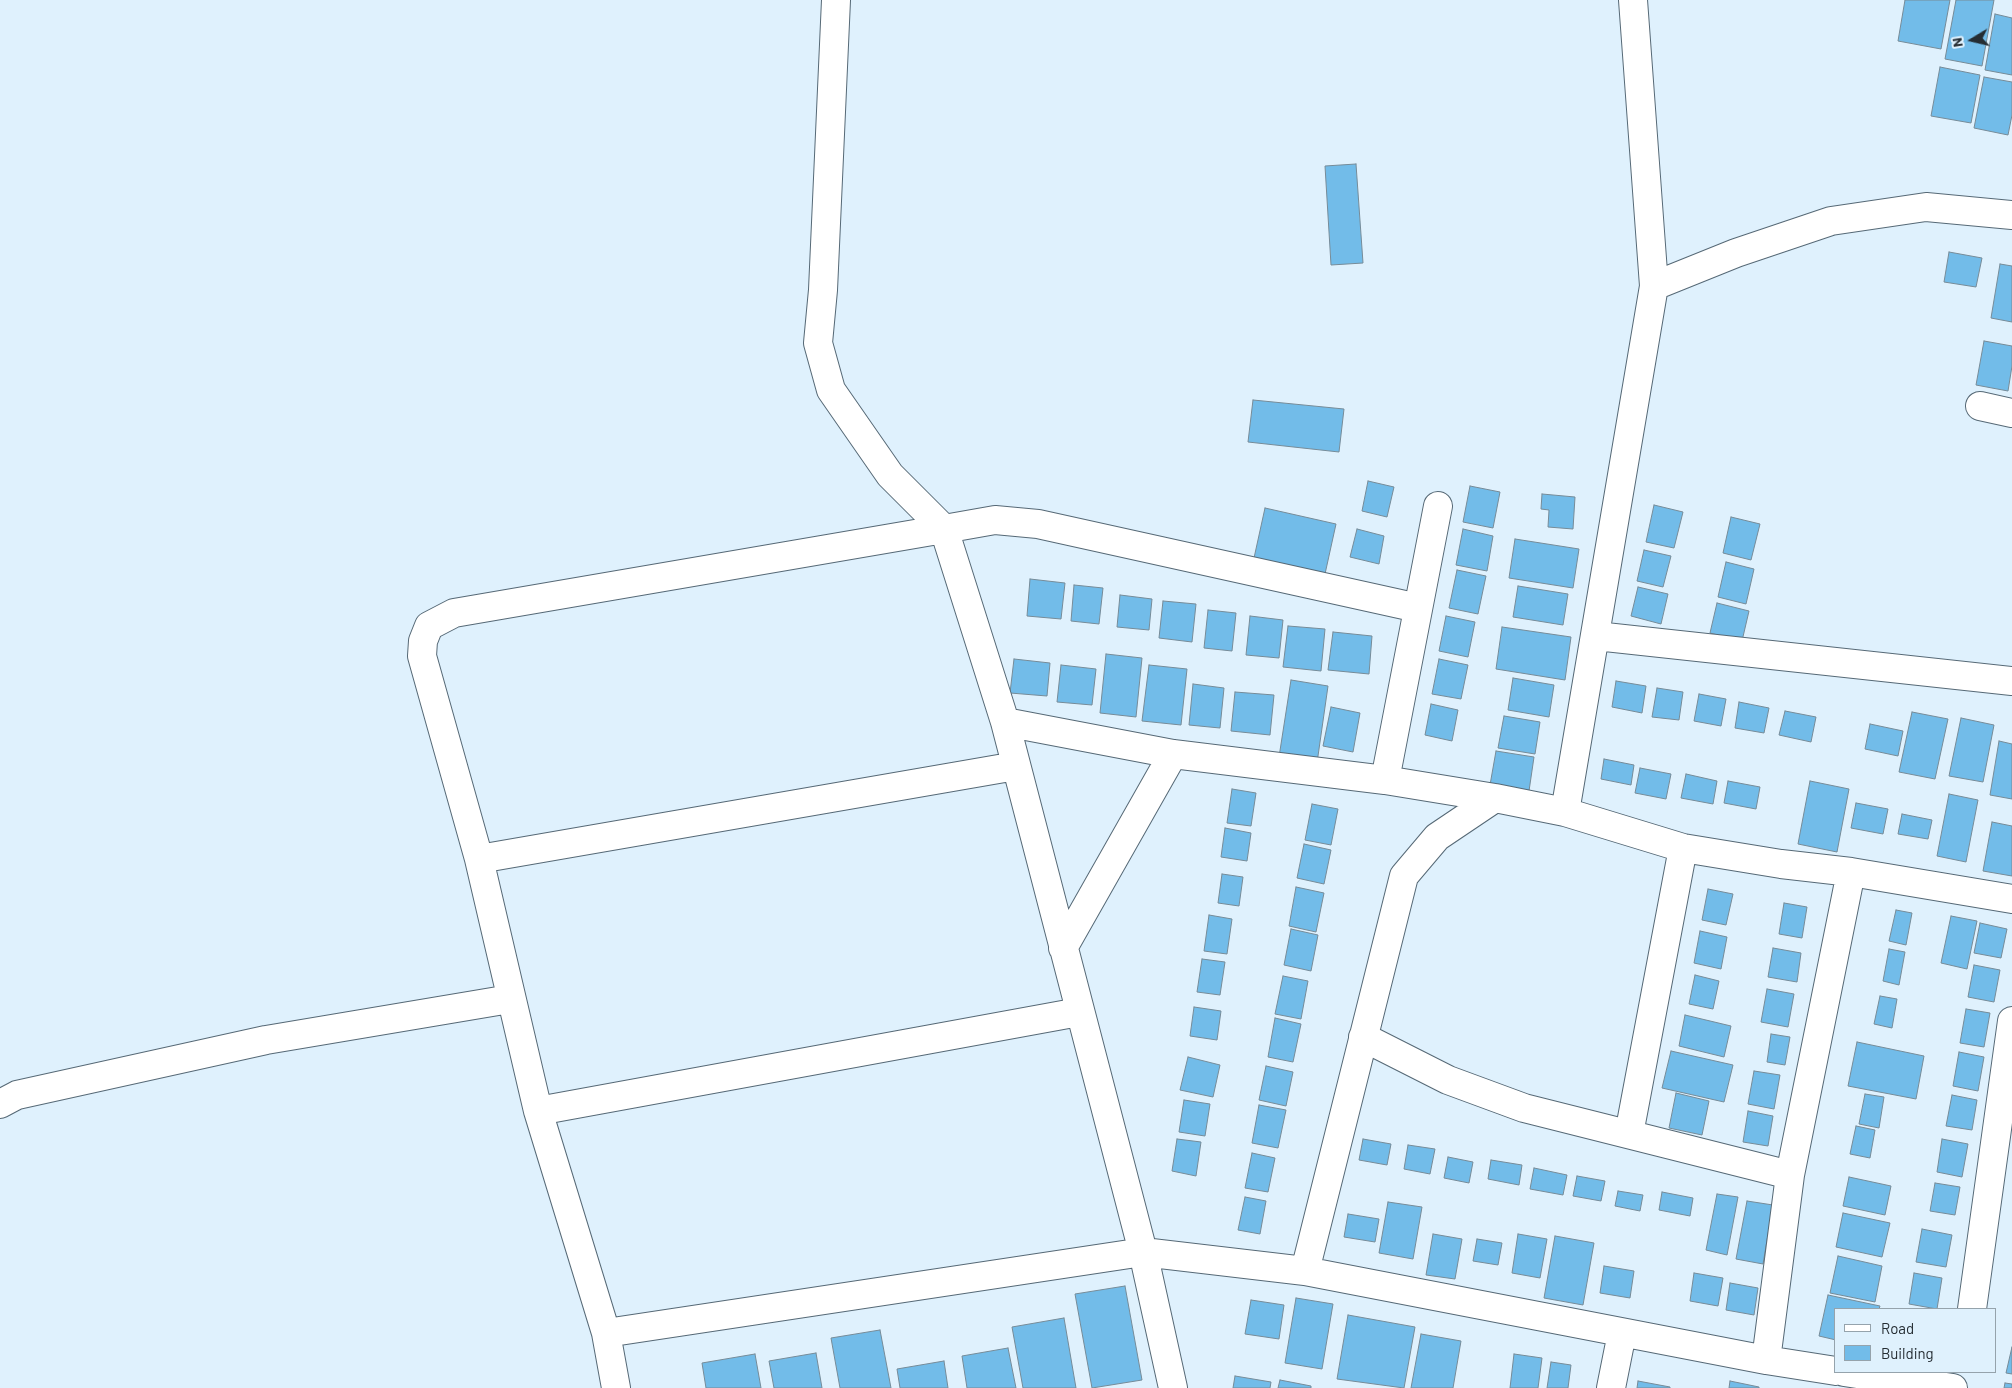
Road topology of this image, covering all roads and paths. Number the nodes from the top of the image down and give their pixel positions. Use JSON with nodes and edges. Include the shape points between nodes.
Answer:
{"nodes":[{"id":1,"x":836,"y":0,"type":"edge"},
{"id":2,"x":1633,"y":0,"type":"edge"},
{"id":3,"x":2012,"y":216,"type":"edge"},
{"id":4,"x":1654,"y":286,"type":"junction"},
{"id":5,"x":1980,"y":406,"type":"dead end"},
{"id":6,"x":2012,"y":414,"type":"edge"},
{"id":7,"x":1438,"y":506,"type":"dead end"},
{"id":8,"x":944,"y":529,"type":"junction"},
{"id":9,"x":1418,"y":608,"type":"junction"},
{"id":10,"x":1596,"y":636,"type":"junction"},
{"id":11,"x":2012,"y":681,"type":"edge"},
{"id":12,"x":1005,"y":722,"type":"junction"},
{"id":13,"x":1173,"y":754,"type":"junction"},
{"id":14,"x":1016,"y":766,"type":"junction"},
{"id":15,"x":1385,"y":780,"type":"junction"},
{"id":16,"x":1495,"y":798,"type":"junction"},
{"id":17,"x":1564,"y":812,"type":"junction"},
{"id":18,"x":1683,"y":848,"type":"junction"},
{"id":19,"x":479,"y":859,"type":"junction"},
{"id":20,"x":1850,"y":872,"type":"junction"},
{"id":21,"x":2012,"y":899,"type":"edge"},
{"id":22,"x":1063,"y":948,"type":"junction"},
{"id":23,"x":510,"y":998,"type":"junction"},
{"id":24,"x":1079,"y":1012,"type":"junction"},
{"id":25,"x":2012,"y":1021,"type":"edge"},
{"id":26,"x":1363,"y":1037,"type":"junction"},
{"id":27,"x":2009,"y":1072,"type":"edge"},
{"id":28,"x":0,"y":1104,"type":"edge"},
{"id":29,"x":538,"y":1111,"type":"junction"},
{"id":30,"x":1629,"y":1134,"type":"junction"},
{"id":31,"x":1790,"y":1175,"type":"junction"},
{"id":32,"x":1143,"y":1252,"type":"junction"},
{"id":33,"x":1305,"y":1271,"type":"junction"},
{"id":34,"x":1972,"y":1308,"type":"edge"},
{"id":35,"x":606,"y":1333,"type":"junction"},
{"id":36,"x":1622,"y":1333,"type":"junction"},
{"id":37,"x":1766,"y":1360,"type":"junction"},
{"id":38,"x":1834,"y":1370,"type":"edge"},
{"id":39,"x":1851,"y":1373,"type":"edge"},
{"id":40,"x":1963,"y":1373,"type":"edge"},
{"id":41,"x":616,"y":1388,"type":"edge"},
{"id":42,"x":1173,"y":1388,"type":"edge"},
{"id":43,"x":1611,"y":1388,"type":"edge"},
{"id":44,"x":1952,"y":1388,"type":"edge"},
{"id":45,"x":1961,"y":1388,"type":"edge"}],
"edges":[{"from":1,"to":8,"type":"street","via":[[818,343],[831,390],[890,475]]},
{"from":2,"to":4,"type":"street"},
{"from":3,"to":4,"type":"street","via":[[1926,207],[1831,221],[1736,253]]},
{"from":4,"to":10,"type":"street"},
{"from":5,"to":6,"type":"street"},
{"from":7,"to":9,"type":"street"},
{"from":8,"to":9,"type":"street","via":[[995,520],[1038,524]]},
{"from":8,"to":12,"type":"street"},
{"from":8,"to":19,"type":"street","via":[[454,613],[429,626],[422,656]]},
{"from":9,"to":15,"type":"street"},
{"from":10,"to":11,"type":"street"},
{"from":10,"to":17,"type":"street"},
{"from":12,"to":13,"type":"street"},
{"from":12,"to":14,"type":"street"},
{"from":13,"to":15,"type":"street"},
{"from":13,"to":22,"type":"street"},
{"from":14,"to":19,"type":"street"},
{"from":14,"to":22,"type":"street"},
{"from":15,"to":16,"type":"street"},
{"from":16,"to":17,"type":"street"},
{"from":16,"to":26,"type":"street","via":[[1437,837],[1404,876]]},
{"from":17,"to":18,"type":"street"},
{"from":18,"to":20,"type":"street"},
{"from":18,"to":30,"type":"street"},
{"from":19,"to":23,"type":"street"},
{"from":20,"to":21,"type":"street"},
{"from":20,"to":31,"type":"street"},
{"from":22,"to":24,"type":"street"},
{"from":23,"to":28,"type":"street","via":[[266,1040],[18,1095]]},
{"from":23,"to":29,"type":"street"},
{"from":24,"to":29,"type":"street"},
{"from":24,"to":32,"type":"street"},
{"from":25,"to":27,"type":"street"},
{"from":26,"to":30,"type":"street","via":[[1448,1080],[1524,1108]]},
{"from":26,"to":33,"type":"street"},
{"from":27,"to":34,"type":"street"},
{"from":29,"to":35,"type":"street"},
{"from":30,"to":31,"type":"street"},
{"from":31,"to":37,"type":"street"},
{"from":32,"to":33,"type":"street"},
{"from":32,"to":35,"type":"street"},
{"from":32,"to":42,"type":"street"},
{"from":33,"to":36,"type":"street"},
{"from":35,"to":41,"type":"street"},
{"from":36,"to":37,"type":"street"},
{"from":36,"to":43,"type":"street"},
{"from":37,"to":38,"type":"street"},
{"from":39,"to":44,"type":"street"},
{"from":40,"to":45,"type":"street"}]}
